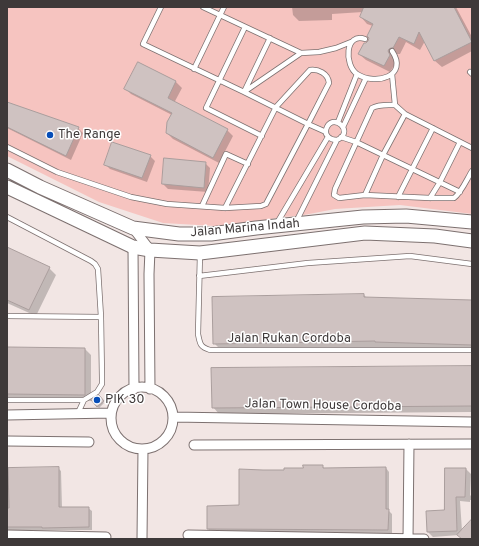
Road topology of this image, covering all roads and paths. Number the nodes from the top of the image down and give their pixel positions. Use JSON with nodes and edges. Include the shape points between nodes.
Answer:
{"nodes":[{"id":1,"x":161,"y":7,"type":"edge"},
{"id":2,"x":203,"y":7,"type":"edge"},
{"id":3,"x":224,"y":7,"type":"edge"},
{"id":4,"x":220,"y":15,"type":"junction"},
{"id":5,"x":245,"y":26,"type":"junction"},
{"id":6,"x":270,"y":38,"type":"junction"},
{"id":7,"x":365,"y":39,"type":"dead end"},
{"id":8,"x":352,"y":42,"type":"junction"},
{"id":9,"x":392,"y":51,"type":"dead end"},
{"id":10,"x":301,"y":52,"type":"junction"},
{"id":11,"x":194,"y":68,"type":"junction"},
{"id":12,"x":357,"y":74,"type":"junction"},
{"id":13,"x":392,"y":74,"type":"junction"},
{"id":14,"x":366,"y":78,"type":"junction"},
{"id":15,"x":219,"y":80,"type":"junction"},
{"id":16,"x":244,"y":92,"type":"junction"},
{"id":17,"x":395,"y":105,"type":"junction"},
{"id":18,"x":276,"y":107,"type":"junction"},
{"id":19,"x":406,"y":114,"type":"junction"},
{"id":20,"x":338,"y":122,"type":"junction"},
{"id":21,"x":308,"y":124,"type":"junction"},
{"id":22,"x":343,"y":127,"type":"junction"},
{"id":23,"x":433,"y":128,"type":"junction"},
{"id":24,"x":326,"y":132,"type":"junction"},
{"id":25,"x":262,"y":136,"type":"junction"},
{"id":26,"x":328,"y":137,"type":"junction"},
{"id":27,"x":339,"y":138,"type":"junction"},
{"id":28,"x":356,"y":142,"type":"junction"},
{"id":29,"x":460,"y":142,"type":"junction"},
{"id":30,"x":7,"y":147,"type":"edge"},
{"id":31,"x":472,"y":148,"type":"edge"},
{"id":32,"x":383,"y":155,"type":"junction"},
{"id":33,"x":248,"y":164,"type":"junction"},
{"id":34,"x":412,"y":169,"type":"junction"},
{"id":35,"x":7,"y":170,"type":"edge"},
{"id":36,"x":472,"y":171,"type":"edge"},
{"id":37,"x":440,"y":182,"type":"junction"},
{"id":38,"x":7,"y":187,"type":"edge"},
{"id":39,"x":460,"y":192,"type":"junction"},
{"id":40,"x":364,"y":195,"type":"junction"},
{"id":41,"x":398,"y":197,"type":"junction"},
{"id":42,"x":430,"y":198,"type":"junction"},
{"id":43,"x":202,"y":206,"type":"junction"},
{"id":44,"x":225,"y":208,"type":"junction"},
{"id":45,"x":7,"y":217,"type":"edge"},
{"id":46,"x":472,"y":222,"type":"edge"},
{"id":47,"x":295,"y":224,"type":"junction"},
{"id":48,"x":275,"y":226,"type":"junction"},
{"id":49,"x":133,"y":228,"type":"junction"},
{"id":50,"x":472,"y":241,"type":"edge"},
{"id":51,"x":133,"y":247,"type":"junction"},
{"id":52,"x":150,"y":250,"type":"junction"},
{"id":53,"x":200,"y":253,"type":"junction"},
{"id":54,"x":472,"y":264,"type":"edge"},
{"id":55,"x":200,"y":276,"type":"junction"},
{"id":56,"x":7,"y":312,"type":"edge"},
{"id":57,"x":7,"y":316,"type":"edge"},
{"id":58,"x":15,"y":316,"type":"junction"},
{"id":59,"x":101,"y":317,"type":"junction"},
{"id":60,"x":472,"y":350,"type":"edge"},
{"id":61,"x":150,"y":388,"type":"junction"},
{"id":62,"x":134,"y":389,"type":"junction"},
{"id":63,"x":7,"y":400,"type":"edge"},
{"id":64,"x":84,"y":400,"type":"junction"},
{"id":65,"x":78,"y":413,"type":"junction"},
{"id":66,"x":112,"y":413,"type":"junction"},
{"id":67,"x":7,"y":414,"type":"edge"},
{"id":68,"x":173,"y":417,"type":"junction"},
{"id":69,"x":472,"y":422,"type":"edge"},
{"id":70,"x":7,"y":441,"type":"edge"},
{"id":71,"x":89,"y":442,"type":"dead end"},
{"id":72,"x":409,"y":444,"type":"junction"},
{"id":73,"x":472,"y":444,"type":"edge"},
{"id":74,"x":194,"y":445,"type":"dead end"},
{"id":75,"x":143,"y":449,"type":"junction"},
{"id":76,"x":188,"y":535,"type":"dead end"},
{"id":77,"x":7,"y":536,"type":"edge"},
{"id":78,"x":106,"y":537,"type":"dead end"},
{"id":79,"x":142,"y":539,"type":"edge"},
{"id":80,"x":408,"y":539,"type":"edge"},
{"id":81,"x":424,"y":539,"type":"edge"}],
"edges":[{"from":1,"to":11,"type":"lane","via":[[143,44]]},
{"from":2,"to":4,"type":"lane"},
{"from":3,"to":4,"type":"lane"},
{"from":4,"to":5,"type":"lane"},
{"from":4,"to":11,"type":"lane"},
{"from":5,"to":6,"type":"lane"},
{"from":5,"to":15,"type":"lane"},
{"from":6,"to":10,"type":"lane"},
{"from":6,"to":16,"type":"lane"},
{"from":7,"to":8,"type":"lane","via":[[358,38]]},
{"from":8,"to":10,"type":"lane","via":[[319,52]]},
{"from":8,"to":12,"type":"lane","via":[[349,46],[349,62]]},
{"from":9,"to":13,"type":"lane","via":[[396,61]]},
{"from":10,"to":16,"type":"lane"},
{"from":11,"to":15,"type":"lane"},
{"from":12,"to":14,"type":"lane"},
{"from":12,"to":20,"type":"lane"},
{"from":13,"to":14,"type":"lane","via":[[381,79]]},
{"from":13,"to":17,"type":"lane"},
{"from":14,"to":22,"type":"lane"},
{"from":15,"to":16,"type":"lane"},
{"from":15,"to":25,"type":"lane","via":[[206,108]]},
{"from":16,"to":18,"type":"lane"},
{"from":17,"to":19,"type":"lane"},
{"from":17,"to":28,"type":"lane","via":[[372,108]]},
{"from":18,"to":21,"type":"lane"},
{"from":18,"to":21,"type":"lane","via":[[310,70],[324,73],[329,82]]},
{"from":18,"to":25,"type":"lane"},
{"from":19,"to":23,"type":"lane"},
{"from":19,"to":32,"type":"lane"},
{"from":20,"to":22,"type":"lane"},
{"from":20,"to":24,"type":"lane","via":[[330,123]]},
{"from":21,"to":24,"type":"lane"},
{"from":21,"to":44,"type":"lane","via":[[266,204]]},
{"from":22,"to":27,"type":"lane","via":[[344,133]]},
{"from":23,"to":29,"type":"lane"},
{"from":23,"to":34,"type":"lane"},
{"from":24,"to":26,"type":"lane"},
{"from":25,"to":33,"type":"lane"},
{"from":26,"to":27,"type":"lane","via":[[332,140]]},
{"from":26,"to":48,"type":"lane"},
{"from":27,"to":28,"type":"lane"},
{"from":27,"to":47,"type":"lane"},
{"from":28,"to":32,"type":"lane"},
{"from":28,"to":40,"type":"lane","via":[[334,195],[338,198]]},
{"from":29,"to":31,"type":"lane"},
{"from":29,"to":37,"type":"lane"},
{"from":30,"to":43,"type":"lane","via":[[57,172],[131,197],[167,204]]},
{"from":32,"to":34,"type":"lane"},
{"from":32,"to":40,"type":"lane"},
{"from":33,"to":43,"type":"lane","via":[[226,154]]},
{"from":33,"to":44,"type":"lane"},
{"from":34,"to":37,"type":"lane"},
{"from":34,"to":41,"type":"lane"},
{"from":35,"to":49,"type":"main road","name":"Jalan Marina Indah"},
{"from":36,"to":39,"type":"lane"},
{"from":37,"to":39,"type":"lane"},
{"from":37,"to":42,"type":"lane"},
{"from":38,"to":51,"type":"main road","name":"Jalan Marina Indah"},
{"from":39,"to":42,"type":"lane","via":[[454,198]]},
{"from":40,"to":41,"type":"lane"},
{"from":41,"to":42,"type":"lane"},
{"from":43,"to":44,"type":"lane"},
{"from":45,"to":59,"type":"lane","via":[[95,264],[98,269]]},
{"from":46,"to":47,"type":"main road","name":"Jalan Marina Indah","via":[[406,216],[363,217]]},
{"from":47,"to":48,"type":"main road","name":"Jalan Marina Indah"},
{"from":48,"to":49,"type":"main road","name":"Jalan Marina Indah","via":[[211,234],[179,234]]},
{"from":49,"to":52,"type":"street"},
{"from":50,"to":53,"type":"main road","name":"Jalan Marina Indah","via":[[435,236],[365,233]]},
{"from":51,"to":52,"type":"main road","name":"Jalan Marina Indah"},
{"from":51,"to":62,"type":"street"},
{"from":52,"to":53,"type":"main road","name":"Jalan Marina Indah"},
{"from":52,"to":61,"type":"street"},
{"from":53,"to":55,"type":"lane","name":"Jalan Rukan Cordoba"},
{"from":54,"to":55,"type":"lane","via":[[410,256],[308,263]]},
{"from":55,"to":60,"type":"lane","name":"Jalan Rukan Cordoba","via":[[199,342],[210,350]]},
{"from":56,"to":58,"type":"lane"},
{"from":57,"to":58,"type":"lane"},
{"from":58,"to":59,"type":"lane"},
{"from":59,"to":64,"type":"lane","via":[[102,384],[97,392]]},
{"from":61,"to":62,"type":"street"},
{"from":61,"to":68,"type":"street","via":[[166,399]]},
{"from":62,"to":66,"type":"street","via":[[119,398]]},
{"from":63,"to":64,"type":"lane"},
{"from":64,"to":65,"type":"lane"},
{"from":65,"to":66,"type":"street"},
{"from":65,"to":67,"type":"street"},
{"from":66,"to":75,"type":"street","via":[[111,422],[119,439],[134,448]]},
{"from":68,"to":69,"type":"street","name":"Jalan Town House Cordoba"},
{"from":68,"to":75,"type":"street","via":[[168,435],[157,445]]},
{"from":70,"to":71,"type":"street"},
{"from":72,"to":73,"type":"street"},
{"from":72,"to":74,"type":"street"},
{"from":72,"to":80,"type":"street"},
{"from":75,"to":79,"type":"street"},
{"from":76,"to":80,"type":"street"},
{"from":77,"to":78,"type":"street"},
{"from":80,"to":81,"type":"street"}]}
